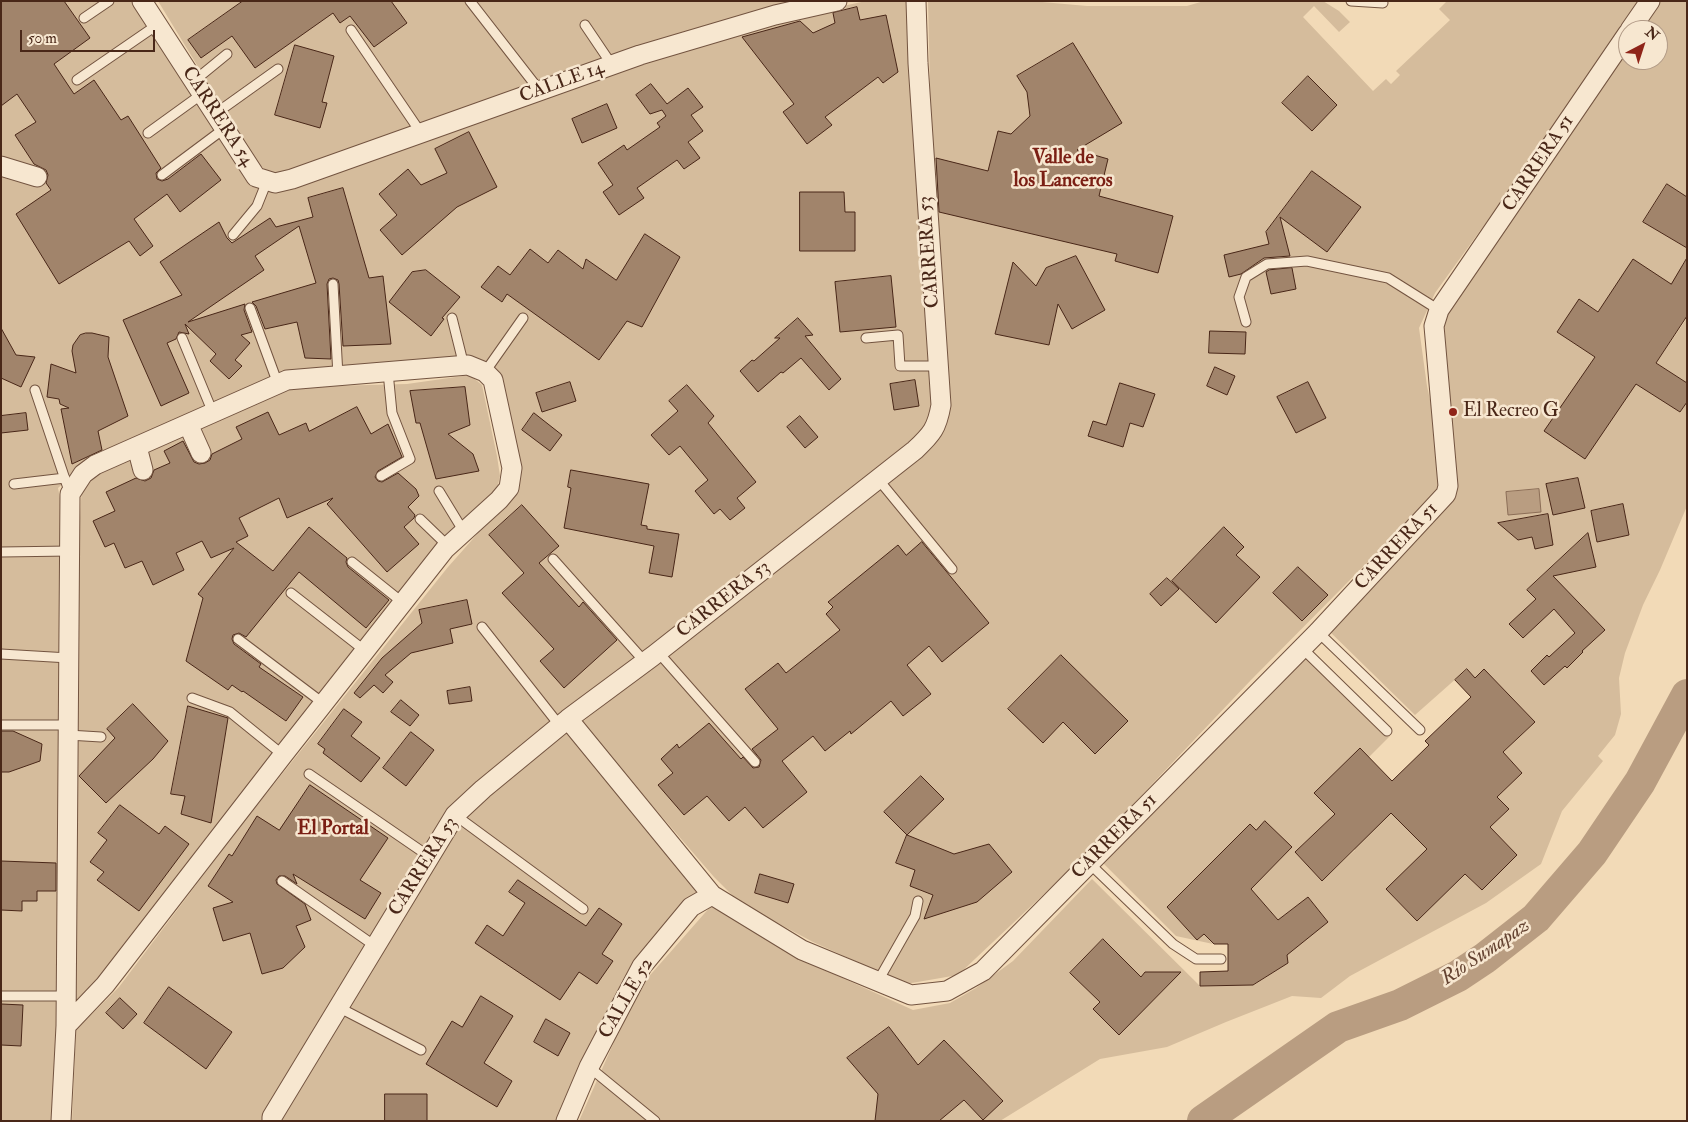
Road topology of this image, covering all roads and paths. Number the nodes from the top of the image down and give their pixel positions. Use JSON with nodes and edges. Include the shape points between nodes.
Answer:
{"nodes":[{"id":1,"x":109,"y":1,"type":"edge"},
{"id":2,"x":142,"y":1,"type":"edge"},
{"id":3,"x":470,"y":1,"type":"edge"},
{"id":4,"x":837,"y":1,"type":"edge"},
{"id":5,"x":916,"y":1,"type":"edge"},
{"id":6,"x":1351,"y":1,"type":"edge"},
{"id":7,"x":1650,"y":1,"type":"edge"},
{"id":8,"x":1383,"y":3,"type":"dead end"},
{"id":9,"x":84,"y":18,"type":"dead end"},
{"id":10,"x":1637,"y":20,"type":"edge"},
{"id":11,"x":158,"y":25,"type":"junction"},
{"id":12,"x":585,"y":25,"type":"dead end"},
{"id":13,"x":350,"y":30,"type":"dead end"},
{"id":14,"x":1618,"y":48,"type":"edge"},
{"id":15,"x":227,"y":54,"type":"dead end"},
{"id":16,"x":612,"y":65,"type":"junction"},
{"id":17,"x":278,"y":69,"type":"dead end"},
{"id":18,"x":77,"y":80,"type":"dead end"},
{"id":19,"x":198,"y":87,"type":"junction"},
{"id":20,"x":540,"y":91,"type":"junction"},
{"id":21,"x":220,"y":121,"type":"junction"},
{"id":22,"x":148,"y":133,"type":"dead end"},
{"id":23,"x":422,"y":133,"type":"junction"},
{"id":24,"x":1,"y":166,"type":"edge"},
{"id":25,"x":162,"y":175,"type":"dead end"},
{"id":26,"x":37,"y":177,"type":"dead end"},
{"id":27,"x":267,"y":180,"type":"junction"},
{"id":28,"x":292,"y":180,"type":"joint"},
{"id":29,"x":234,"y":235,"type":"dead end"},
{"id":30,"x":333,"y":284,"type":"dead end"},
{"id":31,"x":250,"y":308,"type":"dead end"},
{"id":32,"x":1439,"y":310,"type":"junction"},
{"id":33,"x":452,"y":318,"type":"dead end"},
{"id":34,"x":523,"y":318,"type":"dead end"},
{"id":35,"x":1246,"y":322,"type":"dead end"},
{"id":36,"x":182,"y":338,"type":"dead end"},
{"id":37,"x":866,"y":338,"type":"dead end"},
{"id":38,"x":464,"y":366,"type":"junction"},
{"id":39,"x":938,"y":366,"type":"junction"},
{"id":40,"x":388,"y":372,"type":"junction"},
{"id":41,"x":485,"y":372,"type":"junction"},
{"id":42,"x":338,"y":376,"type":"junction"},
{"id":43,"x":278,"y":384,"type":"junction"},
{"id":44,"x":35,"y":390,"type":"dead end"},
{"id":45,"x":213,"y":413,"type":"junction"},
{"id":46,"x":188,"y":424,"type":"junction"},
{"id":47,"x":137,"y":447,"type":"junction"},
{"id":48,"x":201,"y":453,"type":"dead end"},
{"id":49,"x":143,"y":470,"type":"dead end"},
{"id":50,"x":381,"y":476,"type":"dead end"},
{"id":51,"x":878,"y":478,"type":"junction"},
{"id":52,"x":14,"y":484,"type":"dead end"},
{"id":53,"x":67,"y":486,"type":"junction"},
{"id":54,"x":439,"y":492,"type":"dead end"},
{"id":55,"x":420,"y":518,"type":"dead end"},
{"id":56,"x":464,"y":532,"type":"junction"},
{"id":57,"x":448,"y":546,"type":"junction"},
{"id":58,"x":70,"y":551,"type":"junction"},
{"id":59,"x":1,"y":552,"type":"edge"},
{"id":60,"x":553,"y":559,"type":"dead end"},
{"id":61,"x":352,"y":562,"type":"dead end"},
{"id":62,"x":952,"y":569,"type":"dead end"},
{"id":63,"x":291,"y":593,"type":"dead end"},
{"id":64,"x":402,"y":602,"type":"junction"},
{"id":65,"x":482,"y":627,"type":"dead end"},
{"id":66,"x":1318,"y":632,"type":"junction"},
{"id":67,"x":238,"y":639,"type":"dead end"},
{"id":68,"x":1302,"y":648,"type":"junction"},
{"id":69,"x":364,"y":650,"type":"junction"},
{"id":70,"x":1,"y":654,"type":"edge"},
{"id":71,"x":651,"y":657,"type":"junction"},
{"id":72,"x":69,"y":658,"type":"junction"},
{"id":73,"x":192,"y":698,"type":"dead end"},
{"id":74,"x":323,"y":703,"type":"junction"},
{"id":75,"x":564,"y":722,"type":"junction"},
{"id":76,"x":1,"y":725,"type":"edge"},
{"id":77,"x":68,"y":730,"type":"junction"},
{"id":78,"x":1420,"y":730,"type":"dead end"},
{"id":79,"x":1387,"y":731,"type":"dead end"},
{"id":80,"x":102,"y":738,"type":"dead end"},
{"id":81,"x":283,"y":755,"type":"junction"},
{"id":82,"x":755,"y":762,"type":"dead end"},
{"id":83,"x":309,"y":774,"type":"dead end"},
{"id":84,"x":455,"y":815,"type":"junction"},
{"id":85,"x":430,"y":857,"type":"junction"},
{"id":86,"x":1089,"y":863,"type":"junction"},
{"id":87,"x":282,"y":881,"type":"dead end"},
{"id":88,"x":712,"y":895,"type":"junction"},
{"id":89,"x":918,"y":901,"type":"dead end"},
{"id":90,"x":583,"y":909,"type":"dead end"},
{"id":91,"x":375,"y":946,"type":"junction"},
{"id":92,"x":1221,"y":959,"type":"dead end"},
{"id":93,"x":878,"y":981,"type":"junction"},
{"id":94,"x":1,"y":996,"type":"edge"},
{"id":95,"x":66,"y":996,"type":"junction"},
{"id":96,"x":338,"y":1006,"type":"junction"},
{"id":97,"x":66,"y":1026,"type":"junction"},
{"id":98,"x":421,"y":1050,"type":"dead end"},
{"id":99,"x":589,"y":1066,"type":"junction"},
{"id":100,"x":61,"y":1121,"type":"edge"},
{"id":101,"x":272,"y":1121,"type":"edge"},
{"id":102,"x":566,"y":1121,"type":"edge"},
{"id":103,"x":655,"y":1121,"type":"edge"}],
"edges":[{"from":1,"to":9,"type":"lane"},
{"from":2,"to":11,"type":"street","name":"CARRERA 54"},
{"from":3,"to":20,"type":"lane"},
{"from":4,"to":16,"type":"street","name":"CALLE 14","via":[[775,15]]},
{"from":5,"to":39,"type":"street","name":"CARRERA 53"},
{"from":6,"to":8,"type":"lane"},
{"from":7,"to":10,"type":"street"},
{"from":11,"to":18,"type":"lane"},
{"from":11,"to":19,"type":"street","name":"CARRERA 54"},
{"from":12,"to":16,"type":"lane"},
{"from":13,"to":23,"type":"lane"},
{"from":14,"to":32,"type":"street","name":"CARRERA 51"},
{"from":15,"to":19,"type":"lane"},
{"from":16,"to":20,"type":"street","name":"CALLE 14"},
{"from":17,"to":21,"type":"lane"},
{"from":19,"to":21,"type":"street","name":"CARRERA 54"},
{"from":19,"to":22,"type":"lane"},
{"from":20,"to":23,"type":"street","name":"CALLE 14"},
{"from":21,"to":25,"type":"lane"},
{"from":21,"to":27,"type":"street","name":"CARRERA 54","via":[[256,177]]},
{"from":23,"to":28,"type":"street","name":"CALLE 14"},
{"from":24,"to":26,"type":"street"},
{"from":27,"to":28,"type":"street","name":"CARRERA 54","via":[[275,183]]},
{"from":27,"to":29,"type":"lane","via":[[257,206]]},
{"from":30,"to":42,"type":"lane"},
{"from":31,"to":43,"type":"lane"},
{"from":32,"to":35,"type":"lane","via":[[1388,278],[1307,261],[1267,264],[1246,277],[1239,297]]},
{"from":32,"to":66,"type":"street","name":"CARRERA 51","via":[[1434,326],[1448,486],[1446,494]]},
{"from":33,"to":38,"type":"lane"},
{"from":34,"to":41,"type":"lane"},
{"from":36,"to":45,"type":"lane"},
{"from":37,"to":39,"type":"lane","via":[[898,336],[900,366]]},
{"from":38,"to":40,"type":"street"},
{"from":38,"to":41,"type":"street"},
{"from":39,"to":51,"type":"street","name":"CARRERA 53","via":[[941,405],[938,422],[929,436]]},
{"from":40,"to":42,"type":"street"},
{"from":40,"to":50,"type":"lane","via":[[392,413],[410,459]]},
{"from":41,"to":56,"type":"street","via":[[493,380],[512,468],[509,488]]},
{"from":42,"to":43,"type":"street","via":[[287,380]]},
{"from":43,"to":45,"type":"street","via":[[253,405]]},
{"from":44,"to":53,"type":"lane"},
{"from":45,"to":46,"type":"street"},
{"from":46,"to":47,"type":"street"},
{"from":46,"to":48,"type":"street"},
{"from":47,"to":49,"type":"street"},
{"from":47,"to":53,"type":"street","via":[[95,465]]},
{"from":51,"to":62,"type":"lane"},
{"from":51,"to":71,"type":"street","name":"CARRERA 53"},
{"from":52,"to":53,"type":"lane"},
{"from":53,"to":58,"type":"street"},
{"from":54,"to":56,"type":"lane"},
{"from":55,"to":57,"type":"lane"},
{"from":56,"to":57,"type":"street"},
{"from":57,"to":64,"type":"street"},
{"from":58,"to":59,"type":"lane"},
{"from":58,"to":72,"type":"street"},
{"from":60,"to":71,"type":"lane"},
{"from":61,"to":64,"type":"lane"},
{"from":63,"to":69,"type":"lane"},
{"from":64,"to":69,"type":"street"},
{"from":65,"to":75,"type":"lane"},
{"from":66,"to":68,"type":"street","name":"CARRERA 51"},
{"from":66,"to":78,"type":"lane"},
{"from":67,"to":74,"type":"lane"},
{"from":68,"to":79,"type":"lane"},
{"from":68,"to":86,"type":"street","name":"CARRERA 51"},
{"from":69,"to":74,"type":"street"},
{"from":70,"to":72,"type":"lane"},
{"from":71,"to":75,"type":"street","name":"CARRERA 53"},
{"from":71,"to":82,"type":"lane"},
{"from":72,"to":77,"type":"street"},
{"from":73,"to":81,"type":"lane","via":[[230,712]]},
{"from":74,"to":81,"type":"street"},
{"from":75,"to":84,"type":"street","name":"CARRERA 53"},
{"from":75,"to":88,"type":"street","name":"CARRERA 51"},
{"from":76,"to":77,"type":"lane"},
{"from":77,"to":80,"type":"lane"},
{"from":77,"to":95,"type":"street"},
{"from":81,"to":97,"type":"street","via":[[105,985]]},
{"from":83,"to":85,"type":"lane"},
{"from":84,"to":85,"type":"street","name":"CARRERA 53"},
{"from":84,"to":90,"type":"lane"},
{"from":85,"to":91,"type":"street","name":"CARRERA 53"},
{"from":86,"to":92,"type":"lane","via":[[1173,944],[1196,959]]},
{"from":86,"to":93,"type":"street","name":"CARRERA 51","via":[[983,971],[948,991],[911,995]]},
{"from":87,"to":91,"type":"lane"},
{"from":88,"to":93,"type":"street","name":"CARRERA 51","via":[[802,950]]},
{"from":88,"to":99,"type":"street","name":"CALLE 52","via":[[691,907],[642,966]]},
{"from":89,"to":93,"type":"lane","via":[[915,916]]},
{"from":91,"to":96,"type":"street","name":"CARRERA 53"},
{"from":94,"to":95,"type":"lane"},
{"from":95,"to":97,"type":"street"},
{"from":96,"to":98,"type":"lane"},
{"from":96,"to":101,"type":"street","name":"CARRERA 53"},
{"from":97,"to":100,"type":"street"},
{"from":99,"to":102,"type":"street","name":"CALLE 52"},
{"from":99,"to":103,"type":"lane"}]}
